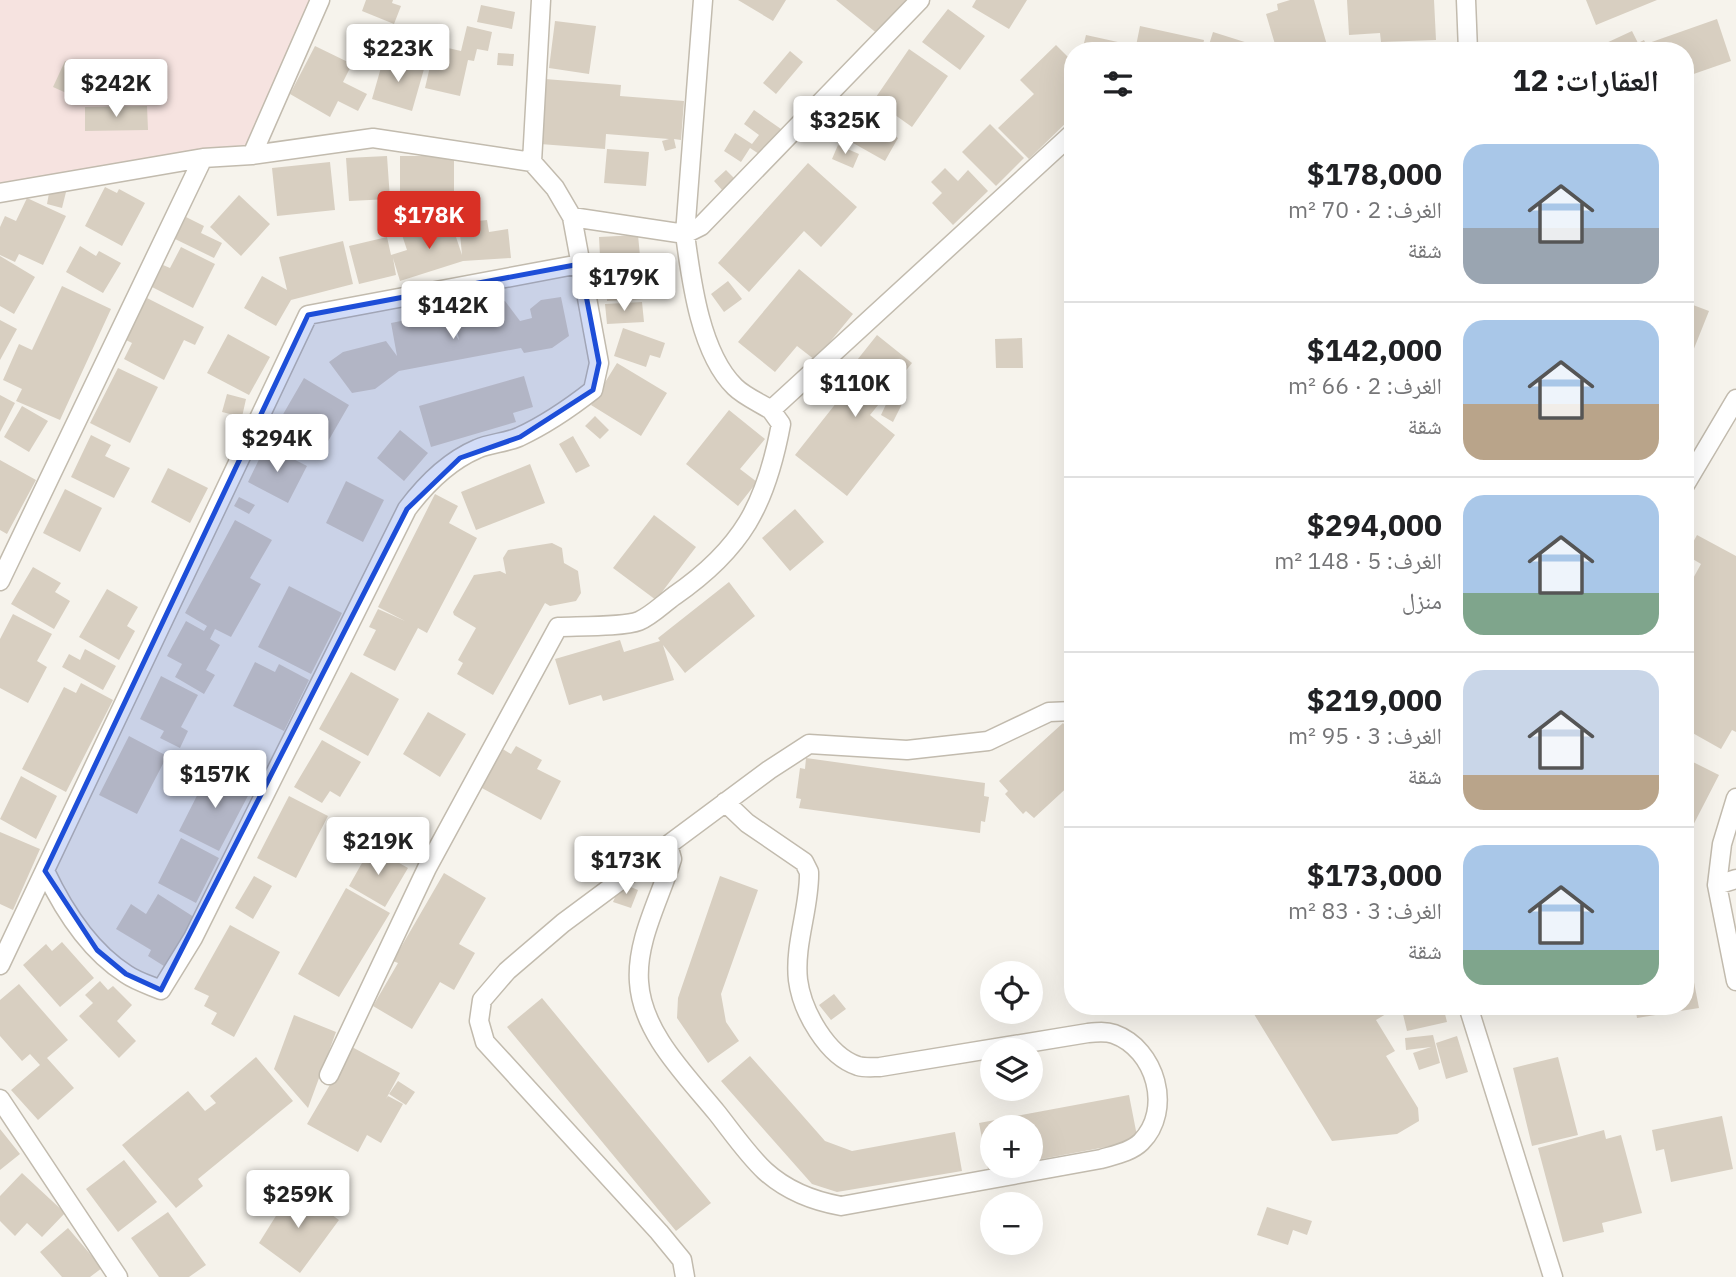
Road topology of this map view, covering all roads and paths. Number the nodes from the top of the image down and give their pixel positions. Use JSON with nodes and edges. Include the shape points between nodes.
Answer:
{"nodes":[{"id":1,"x":320,"y":0,"type":"edge"},
{"id":2,"x":541,"y":0,"type":"edge"},
{"id":3,"x":703,"y":0,"type":"edge"},
{"id":4,"x":920,"y":0,"type":"edge"},
{"id":5,"x":1465,"y":0,"type":"edge"},
{"id":6,"x":1467,"y":42,"type":"edge"},
{"id":7,"x":1064,"y":141,"type":"edge"},
{"id":8,"x":252,"y":155,"type":"junction"},
{"id":9,"x":203,"y":158,"type":"junction"},
{"id":10,"x":532,"y":162,"type":"junction"},
{"id":11,"x":1,"y":194,"type":"edge"},
{"id":12,"x":572,"y":217,"type":"junction"},
{"id":13,"x":685,"y":234,"type":"junction"},
{"id":14,"x":580,"y":264,"type":"junction"},
{"id":15,"x":1736,"y":399,"type":"edge"},
{"id":16,"x":771,"y":410,"type":"junction"},
{"id":17,"x":1694,"y":470,"type":"edge"},
{"id":18,"x":0,"y":582,"type":"edge"},
{"id":19,"x":1064,"y":712,"type":"edge"},
{"id":20,"x":1736,"y":798,"type":"edge"},
{"id":21,"x":725,"y":802,"type":"junction"},
{"id":22,"x":668,"y":845,"type":"junction"},
{"id":23,"x":45,"y":871,"type":"junction"},
{"id":24,"x":1736,"y":879,"type":"edge"},
{"id":25,"x":1717,"y":885,"type":"junction"},
{"id":26,"x":0,"y":965,"type":"edge"},
{"id":27,"x":1736,"y":981,"type":"edge"},
{"id":28,"x":1471,"y":1015,"type":"edge"},
{"id":29,"x":329,"y":1075,"type":"dead end"},
{"id":30,"x":0,"y":1099,"type":"edge"},
{"id":31,"x":118,"y":1277,"type":"edge"},
{"id":32,"x":685,"y":1277,"type":"edge"},
{"id":33,"x":1553,"y":1277,"type":"edge"}],
"edges":[{"from":1,"to":8,"type":"street"},
{"from":2,"to":10,"type":"street"},
{"from":3,"to":13,"type":"street"},
{"from":4,"to":13,"type":"street","via":[[701,226]]},
{"from":5,"to":6,"type":"street"},
{"from":7,"to":16,"type":"street"},
{"from":8,"to":9,"type":"street"},
{"from":8,"to":10,"type":"street","via":[[373,138]]},
{"from":9,"to":11,"type":"street"},
{"from":9,"to":18,"type":"street"},
{"from":10,"to":12,"type":"street"},
{"from":12,"to":13,"type":"street"},
{"from":12,"to":14,"type":"street"},
{"from":13,"to":16,"type":"street","via":[[693,296],[711,349],[734,387]]},
{"from":14,"to":23,"type":"street","via":[[308,315]]},
{"from":14,"to":23,"type":"street","via":[[599,363],[593,390],[520,437],[460,458],[407,509],[193,938],[161,990],[126,974],[97,950]]},
{"from":15,"to":17,"type":"street"},
{"from":16,"to":29,"type":"street","via":[[781,424],[774,464],[761,500],[731,549],[638,621],[558,627],[427,868]]},
{"from":19,"to":21,"type":"street","via":[[1049,712],[988,741],[907,750],[809,744]]},
{"from":20,"to":25,"type":"street","via":[[1722,844]]},
{"from":21,"to":22,"type":"street"},
{"from":21,"to":22,"type":"street","via":[[804,862],[809,872],[798,981],[809,1012],[841,1057],[860,1066],[880,1067],[1088,1033],[1117,1035],[1146,1061],[1156,1081],[1155,1117],[1141,1143],[1101,1159],[841,1206],[792,1190],[765,1171],[744,1147],[670,1054],[642,1003],[638,982],[641,954],[671,859]]},
{"from":22,"to":32,"type":"street","via":[[563,923],[508,971],[482,1000],[479,1020],[485,1042],[659,1232],[682,1260]]},
{"from":23,"to":26,"type":"street"},
{"from":24,"to":25,"type":"street"},
{"from":25,"to":27,"type":"street"},
{"from":28,"to":33,"type":"street"},
{"from":30,"to":31,"type":"street"}]}
